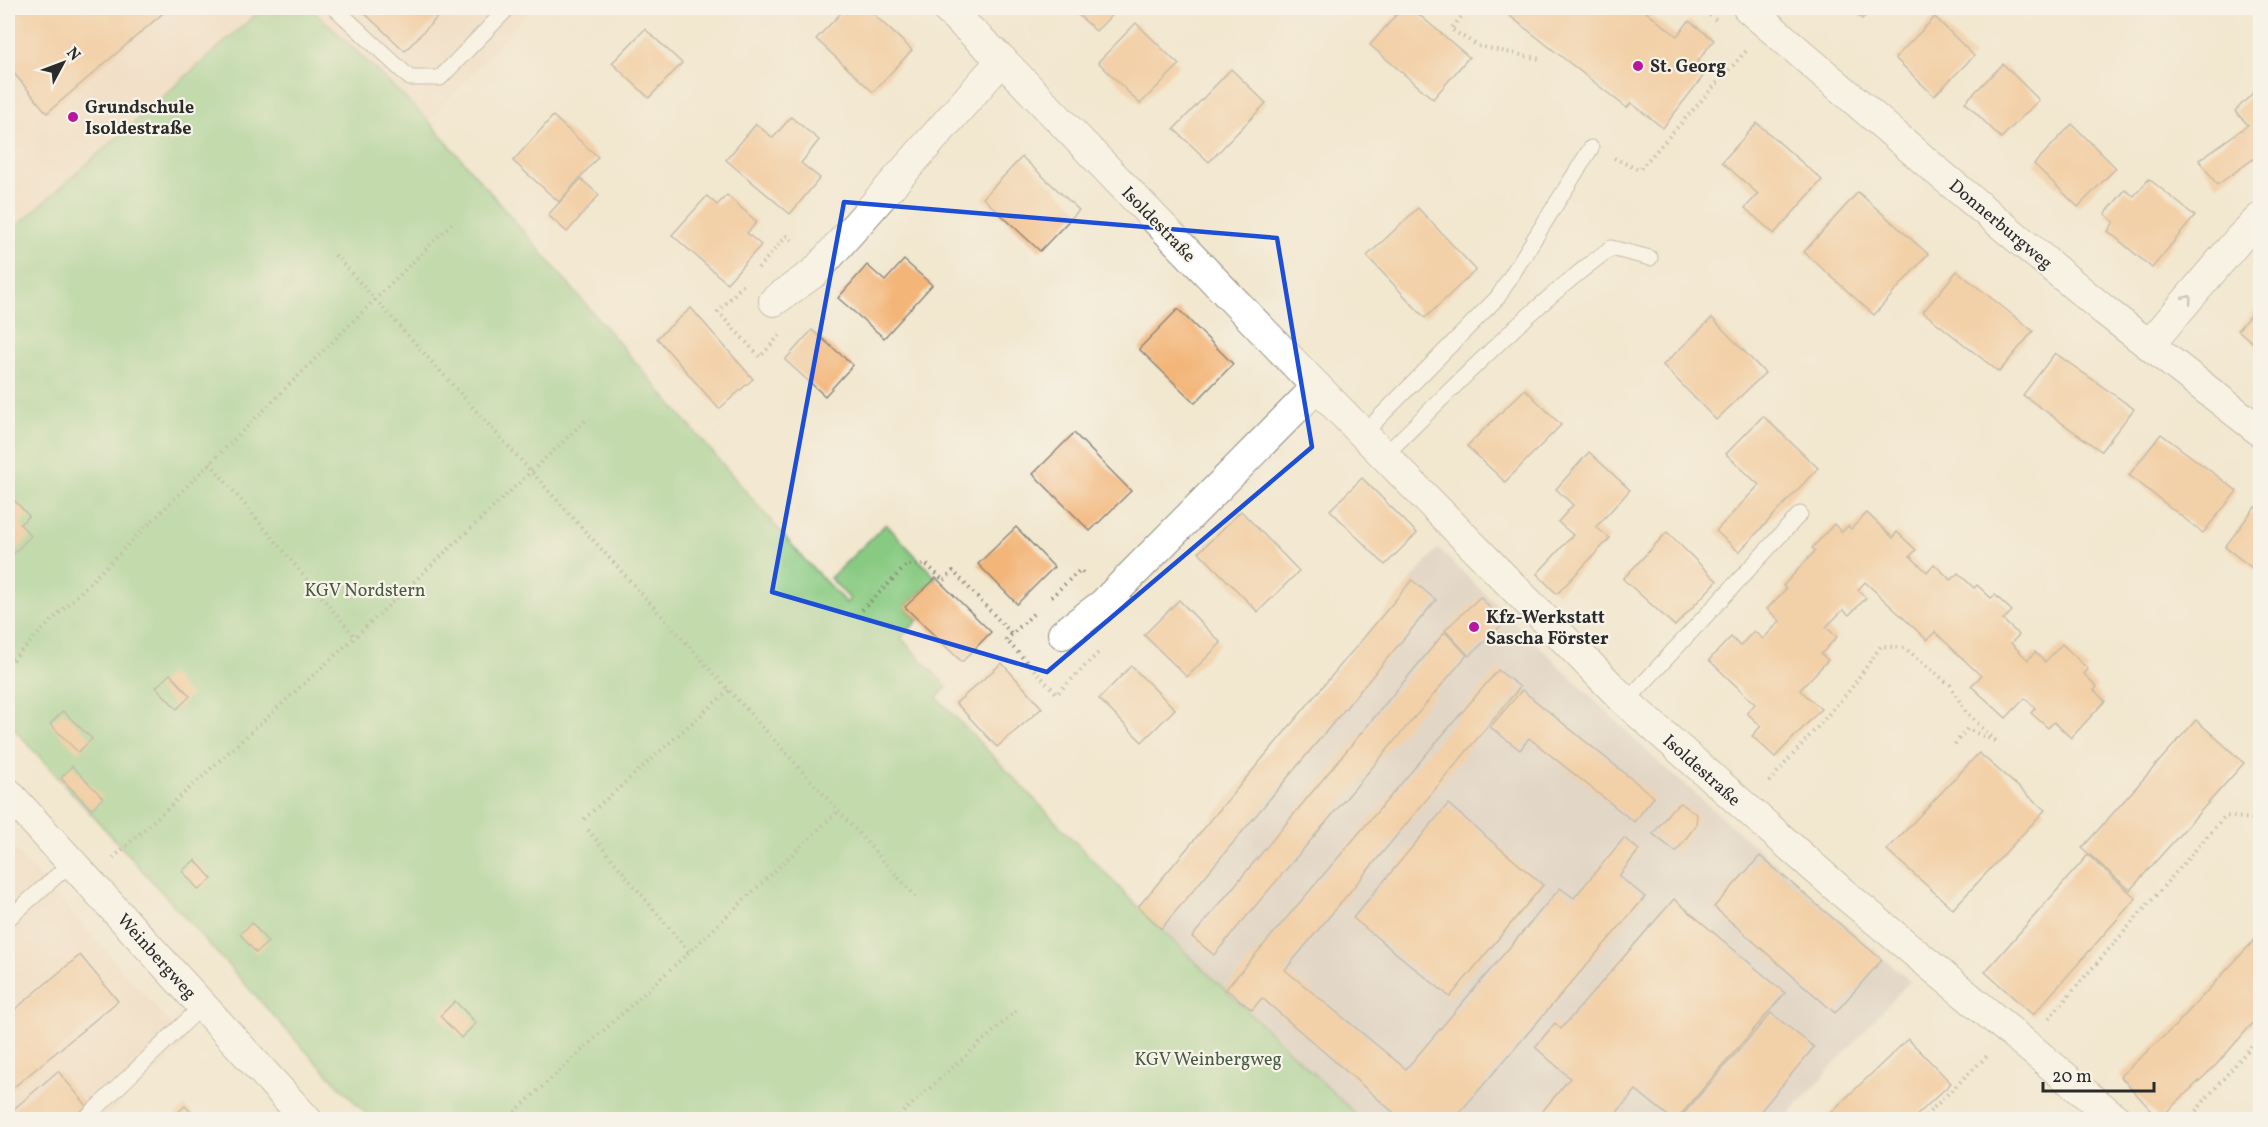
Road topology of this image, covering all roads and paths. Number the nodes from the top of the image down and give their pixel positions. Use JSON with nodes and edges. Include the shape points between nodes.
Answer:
{"nodes":[{"id":1,"x":335,"y":8,"type":"edge"},
{"id":2,"x":508,"y":8,"type":"edge"},
{"id":3,"x":946,"y":8,"type":"edge"},
{"id":4,"x":1469,"y":8,"type":"edge"},
{"id":5,"x":1748,"y":8,"type":"edge"},
{"id":6,"x":1749,"y":48,"type":"dead end"},
{"id":7,"x":1540,"y":58,"type":"dead end"},
{"id":8,"x":1002,"y":60,"type":"junction"},
{"id":9,"x":1592,"y":148,"type":"dead end"},
{"id":10,"x":1639,"y":170,"type":"dead end"},
{"id":11,"x":2260,"y":218,"type":"edge"},
{"id":12,"x":452,"y":223,"type":"dead end"},
{"id":13,"x":335,"y":255,"type":"dead end"},
{"id":14,"x":1650,"y":258,"type":"dead end"},
{"id":15,"x":375,"y":299,"type":"junction"},
{"id":16,"x":774,"y":301,"type":"dead end"},
{"id":17,"x":2150,"y":344,"type":"junction"},
{"id":18,"x":1317,"y":387,"type":"junction"},
{"id":19,"x":586,"y":420,"type":"dead end"},
{"id":20,"x":2260,"y":431,"type":"edge"},
{"id":21,"x":1363,"y":434,"type":"junction"},
{"id":22,"x":1384,"y":456,"type":"junction"},
{"id":23,"x":210,"y":463,"type":"junction"},
{"id":24,"x":531,"y":472,"type":"junction"},
{"id":25,"x":1800,"y":513,"type":"dead end"},
{"id":26,"x":862,"y":610,"type":"dead end"},
{"id":27,"x":1012,"y":634,"type":"dead end"},
{"id":28,"x":1063,"y":634,"type":"dead end"},
{"id":29,"x":354,"y":637,"type":"junction"},
{"id":30,"x":8,"y":664,"type":"edge"},
{"id":31,"x":729,"y":690,"type":"junction"},
{"id":32,"x":1626,"y":702,"type":"junction"},
{"id":33,"x":1953,"y":746,"type":"dead end"},
{"id":34,"x":8,"y":793,"type":"edge"},
{"id":35,"x":1746,"y":809,"type":"junction"},
{"id":36,"x":838,"y":811,"type":"junction"},
{"id":37,"x":584,"y":819,"type":"dead end"},
{"id":38,"x":2260,"y":820,"type":"edge"},
{"id":39,"x":588,"y":830,"type":"dead end"},
{"id":40,"x":80,"y":872,"type":"junction"},
{"id":41,"x":919,"y":900,"type":"dead end"},
{"id":42,"x":8,"y":920,"type":"edge"},
{"id":43,"x":689,"y":952,"type":"junction"},
{"id":44,"x":202,"y":1006,"type":"junction"},
{"id":45,"x":1017,"y":1010,"type":"dead end"},
{"id":46,"x":2260,"y":1036,"type":"edge"},
{"id":47,"x":2019,"y":1041,"type":"junction"},
{"id":48,"x":84,"y":1119,"type":"edge"},
{"id":49,"x":307,"y":1119,"type":"edge"},
{"id":50,"x":506,"y":1119,"type":"edge"},
{"id":51,"x":894,"y":1119,"type":"edge"},
{"id":52,"x":1921,"y":1119,"type":"edge"},
{"id":53,"x":2117,"y":1119,"type":"edge"},
{"id":54,"x":2188,"y":1119,"type":"edge"}],
"edges":[{"from":1,"to":2,"type":"lane","via":[[410,78],[441,78]]},
{"from":3,"to":8,"type":"street","name":"Isoldestraße"},
{"from":4,"to":7,"type":"path","via":[[1451,29],[1478,46]]},
{"from":5,"to":17,"type":"street","name":"Donnerburgweg","via":[[1932,167]]},
{"from":6,"to":10,"type":"path"},
{"from":8,"to":16,"type":"street","via":[[815,272]]},
{"from":8,"to":18,"type":"street","name":"Isoldestraße"},
{"from":9,"to":21,"type":"lane","via":[[1498,297]]},
{"from":17,"to":11,"type":"street","one_way":true},
{"from":12,"to":15,"type":"path"},
{"from":13,"to":15,"type":"path"},
{"from":14,"to":22,"type":"lane","via":[[1611,248],[1593,261],[1521,324]]},
{"from":15,"to":23,"type":"path"},
{"from":15,"to":24,"type":"path"},
{"from":17,"to":20,"type":"street","name":"Donnerburgweg"},
{"from":18,"to":21,"type":"street","name":"Isoldestraße"},
{"from":18,"to":28,"type":"street","via":[[1103,604]]},
{"from":19,"to":24,"type":"path"},
{"from":21,"to":22,"type":"street","name":"Isoldestraße"},
{"from":22,"to":32,"type":"street","name":"Isoldestraße"},
{"from":23,"to":29,"type":"path"},
{"from":23,"to":30,"type":"path"},
{"from":24,"to":29,"type":"path"},
{"from":24,"to":31,"type":"path"},
{"from":25,"to":32,"type":"lane"},
{"from":26,"to":27,"type":"path","via":[[907,565],[926,564],[944,581],[953,572]]},
{"from":29,"to":40,"type":"path"},
{"from":31,"to":36,"type":"path"},
{"from":31,"to":37,"type":"path"},
{"from":32,"to":35,"type":"street","name":"Isoldestraße"},
{"from":33,"to":35,"type":"path","via":[[1967,729],[1997,742],[1966,712],[1950,685],[1914,655],[1905,648],[1881,646],[1850,690]]},
{"from":34,"to":40,"type":"street","name":"Weinbergweg"},
{"from":35,"to":47,"type":"street","name":"Isoldestraße"},
{"from":36,"to":41,"type":"path"},
{"from":36,"to":43,"type":"path"},
{"from":38,"to":47,"type":"path","via":[[2225,816],[2040,1029]]},
{"from":39,"to":43,"type":"path"},
{"from":40,"to":42,"type":"lane"},
{"from":40,"to":44,"type":"street","name":"Weinbergweg"},
{"from":43,"to":50,"type":"path"},
{"from":44,"to":48,"type":"lane"},
{"from":44,"to":49,"type":"street","name":"Weinbergweg"},
{"from":45,"to":51,"type":"path"},
{"from":46,"to":54,"type":"path"},
{"from":47,"to":52,"type":"path","via":[[1997,1047]]},
{"from":47,"to":53,"type":"street","name":"Isoldestraße"}]}
